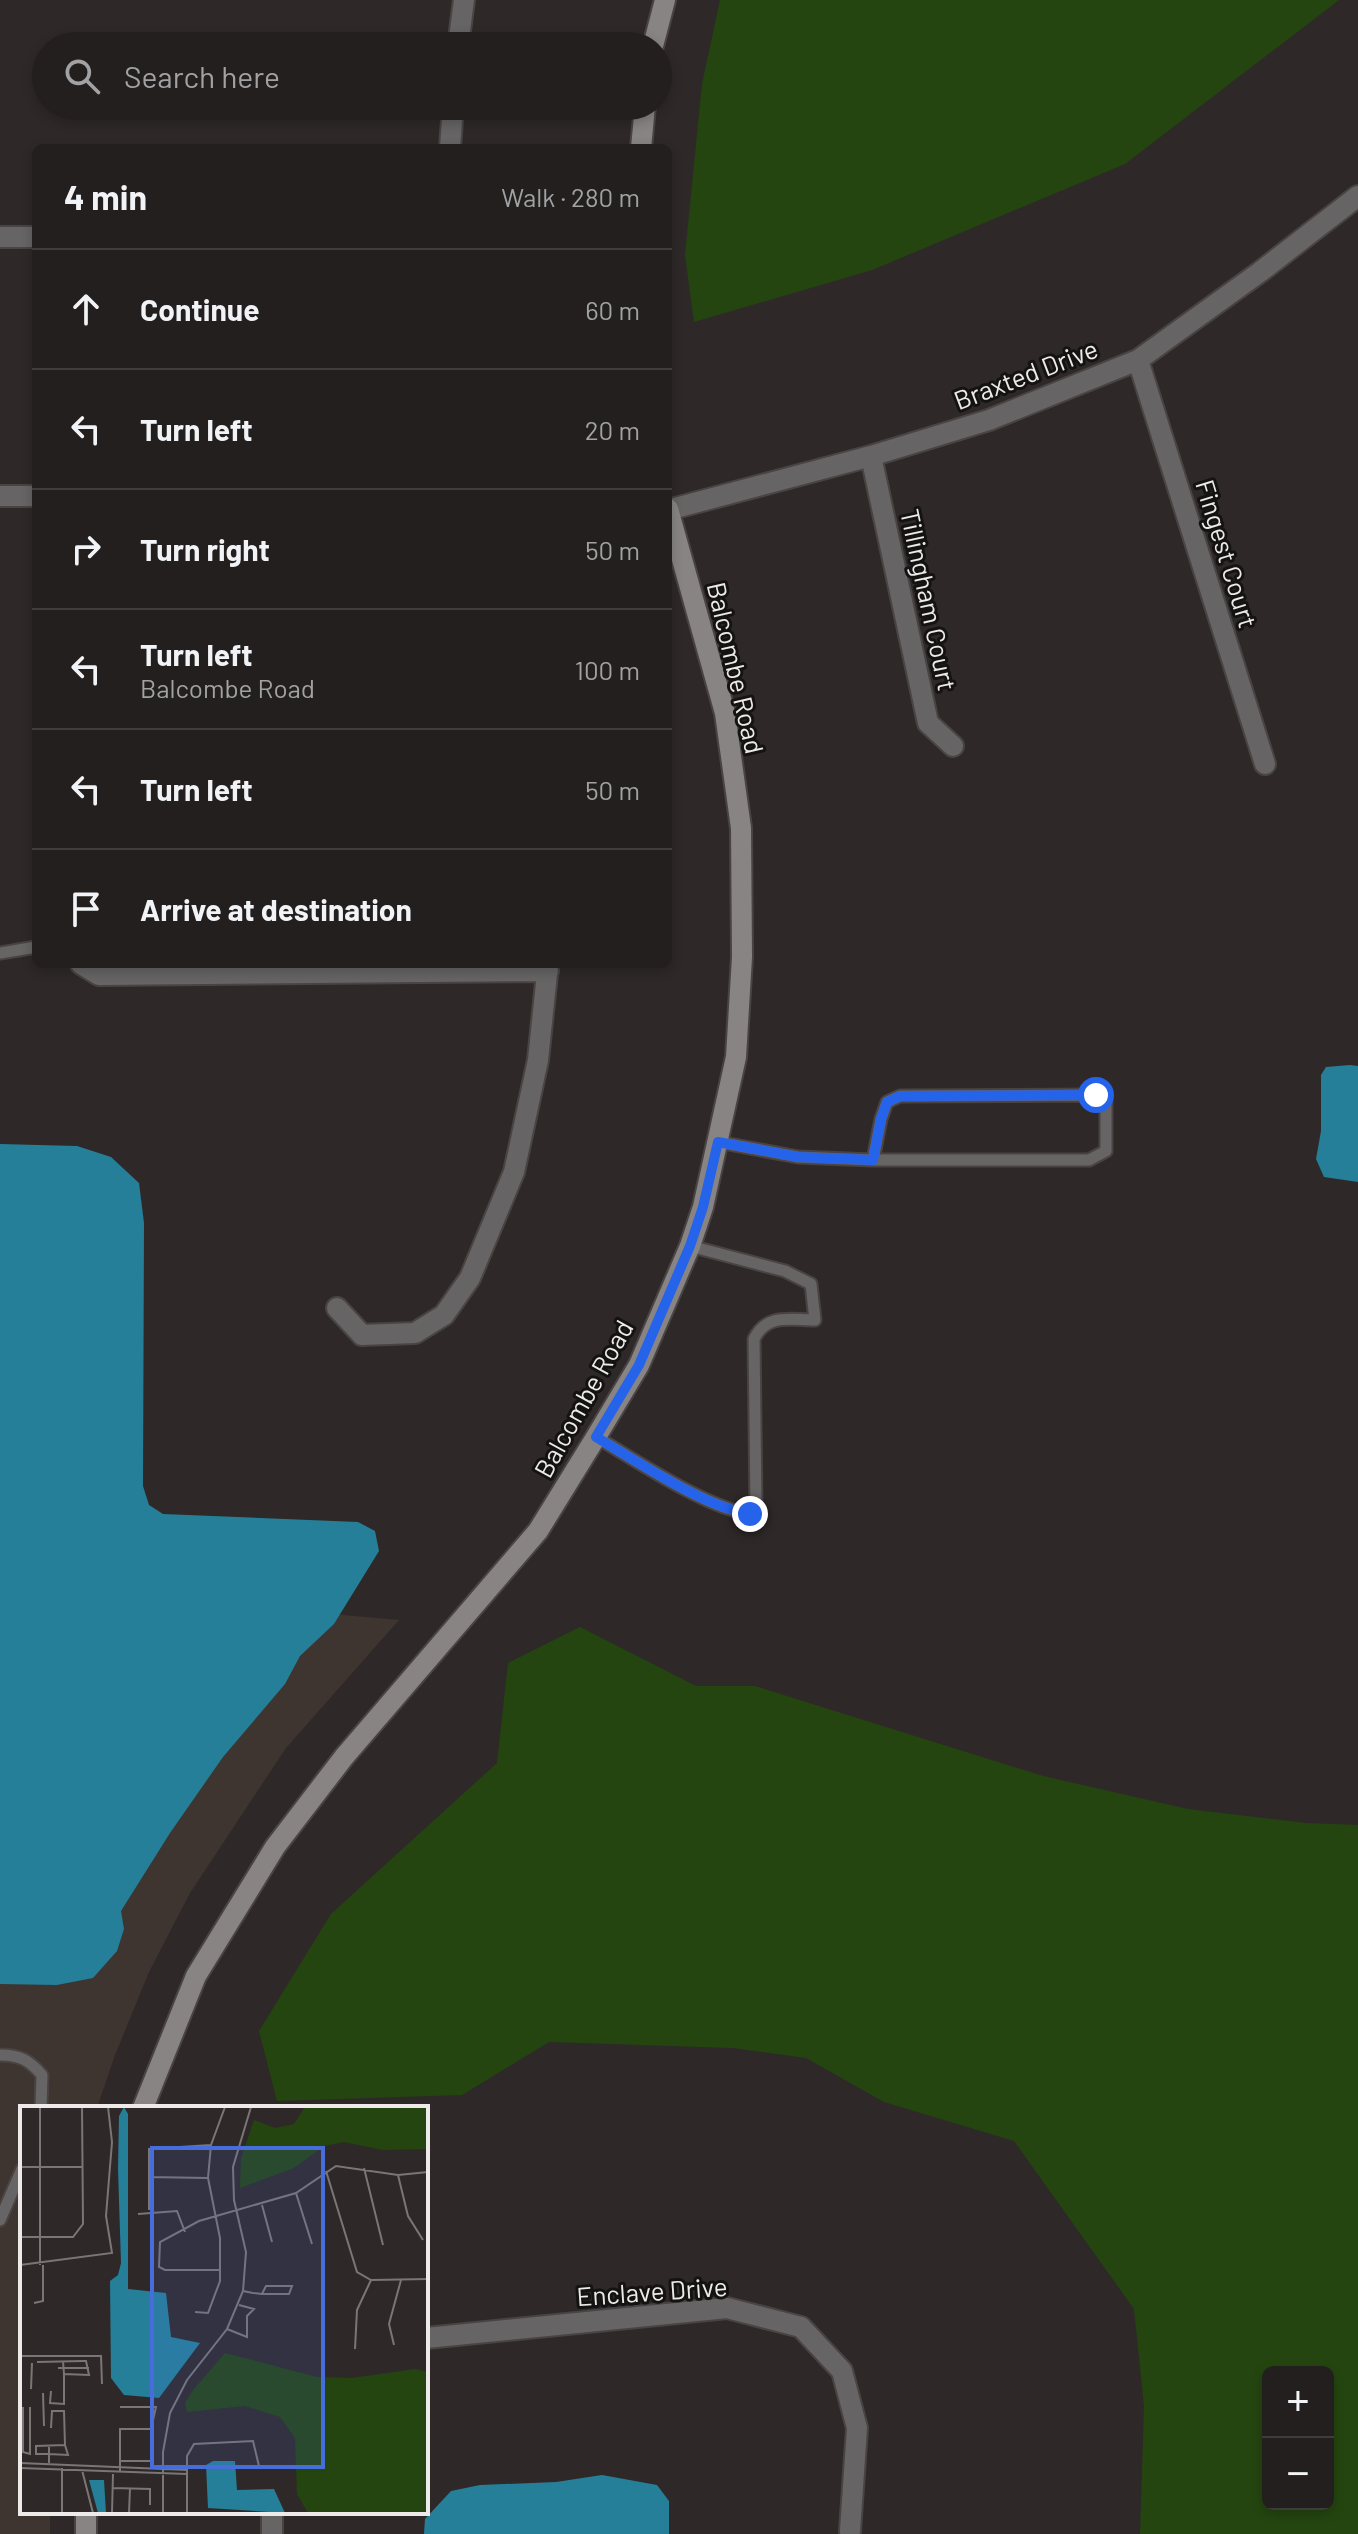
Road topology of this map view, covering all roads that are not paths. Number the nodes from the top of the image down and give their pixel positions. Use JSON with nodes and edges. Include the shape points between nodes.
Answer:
{"nodes":[{"id":1,"x":464,"y":0,"type":"edge"},
{"id":2,"x":665,"y":0,"type":"edge"},
{"id":3,"x":460,"y":32,"type":"edge"},
{"id":4,"x":657,"y":32,"type":"edge"},
{"id":5,"x":452,"y":120,"type":"edge"},
{"id":6,"x":644,"y":120,"type":"edge"},
{"id":7,"x":450,"y":144,"type":"edge"},
{"id":8,"x":641,"y":144,"type":"edge"},
{"id":9,"x":1358,"y":196,"type":"edge"},
{"id":10,"x":0,"y":237,"type":"edge"},
{"id":11,"x":32,"y":237,"type":"edge"},
{"id":12,"x":1138,"y":360,"type":"junction"},
{"id":13,"x":871,"y":456,"type":"junction"},
{"id":14,"x":0,"y":496,"type":"edge"},
{"id":15,"x":32,"y":496,"type":"edge"},
{"id":16,"x":672,"y":508,"type":"edge"},
{"id":17,"x":672,"y":523,"type":"edge"},
{"id":18,"x":953,"y":746,"type":"dead end"},
{"id":19,"x":1265,"y":764,"type":"dead end"},
{"id":20,"x":32,"y":948,"type":"edge"},
{"id":21,"x":0,"y":953,"type":"edge"},
{"id":22,"x":88,"y":968,"type":"edge"},
{"id":23,"x":492,"y":968,"type":"edge"},
{"id":24,"x":548,"y":968,"type":"edge"},
{"id":25,"x":718,"y":1142,"type":"junction"},
{"id":26,"x":873,"y":1160,"type":"junction"},
{"id":27,"x":690,"y":1246,"type":"junction"},
{"id":28,"x":337,"y":1308,"type":"dead end"},
{"id":29,"x":596,"y":1437,"type":"junction"},
{"id":30,"x":0,"y":2055,"type":"edge"},
{"id":31,"x":41,"y":2106,"type":"edge"},
{"id":32,"x":144,"y":2106,"type":"edge"},
{"id":33,"x":20,"y":2174,"type":"edge"},
{"id":34,"x":0,"y":2220,"type":"edge"},
{"id":35,"x":428,"y":2338,"type":"edge"},
{"id":36,"x":850,"y":2531,"type":"dead end"}],
"edges":[{"from":1,"to":3,"type":"street"},
{"from":2,"to":4,"type":"street"},
{"from":5,"to":7,"type":"street"},
{"from":6,"to":8,"type":"street"},
{"from":9,"to":12,"type":"street","name":"Braxted Drive"},
{"from":10,"to":11,"type":"street"},
{"from":12,"to":13,"type":"street","name":"Braxted Drive","via":[[989,420]]},
{"from":12,"to":19,"type":"street","name":"Fingest Court"},
{"from":13,"to":16,"type":"street","name":"Braxted Drive"},
{"from":13,"to":18,"type":"street","name":"Tillingham Court","via":[[928,723]]},
{"from":14,"to":15,"type":"street"},
{"from":17,"to":25,"type":"street","name":"Balcombe Road","via":[[725,713],[741,828],[736,1057]]},
{"from":20,"to":21,"type":"lane"},
{"from":22,"to":23,"type":"street","via":[[99,975]]},
{"from":24,"to":28,"type":"street","via":[[538,1060],[514,1172],[470,1278],[444,1315],[415,1333],[362,1335]]},
{"from":25,"to":26,"type":"lane","via":[[798,1157]]},
{"from":25,"to":27,"type":"street","name":"Balcombe Road"},
{"from":26,"to":26,"type":"lane","via":[[1089,1160],[1106,1151],[1106,1102],[1096,1095],[900,1096],[883,1110]]},
{"from":27,"to":29,"type":"street","name":"Balcombe Road","via":[[639,1365]]},
{"from":27,"to":29,"type":"lane","via":[[785,1271],[811,1284],[815,1320],[773,1320],[754,1339],[756,1506],[750,1514],[733,1512]]},
{"from":29,"to":32,"type":"street","name":"Balcombe Road","via":[[538,1531],[344,1757],[275,1847],[196,1976]]},
{"from":30,"to":31,"type":"lane","via":[[29,2060],[42,2075]]},
{"from":33,"to":34,"type":"lane"},
{"from":35,"to":36,"type":"street","name":"Enclave Drive","via":[[727,2308],[801,2327],[842,2371],[857,2428]]}]}
